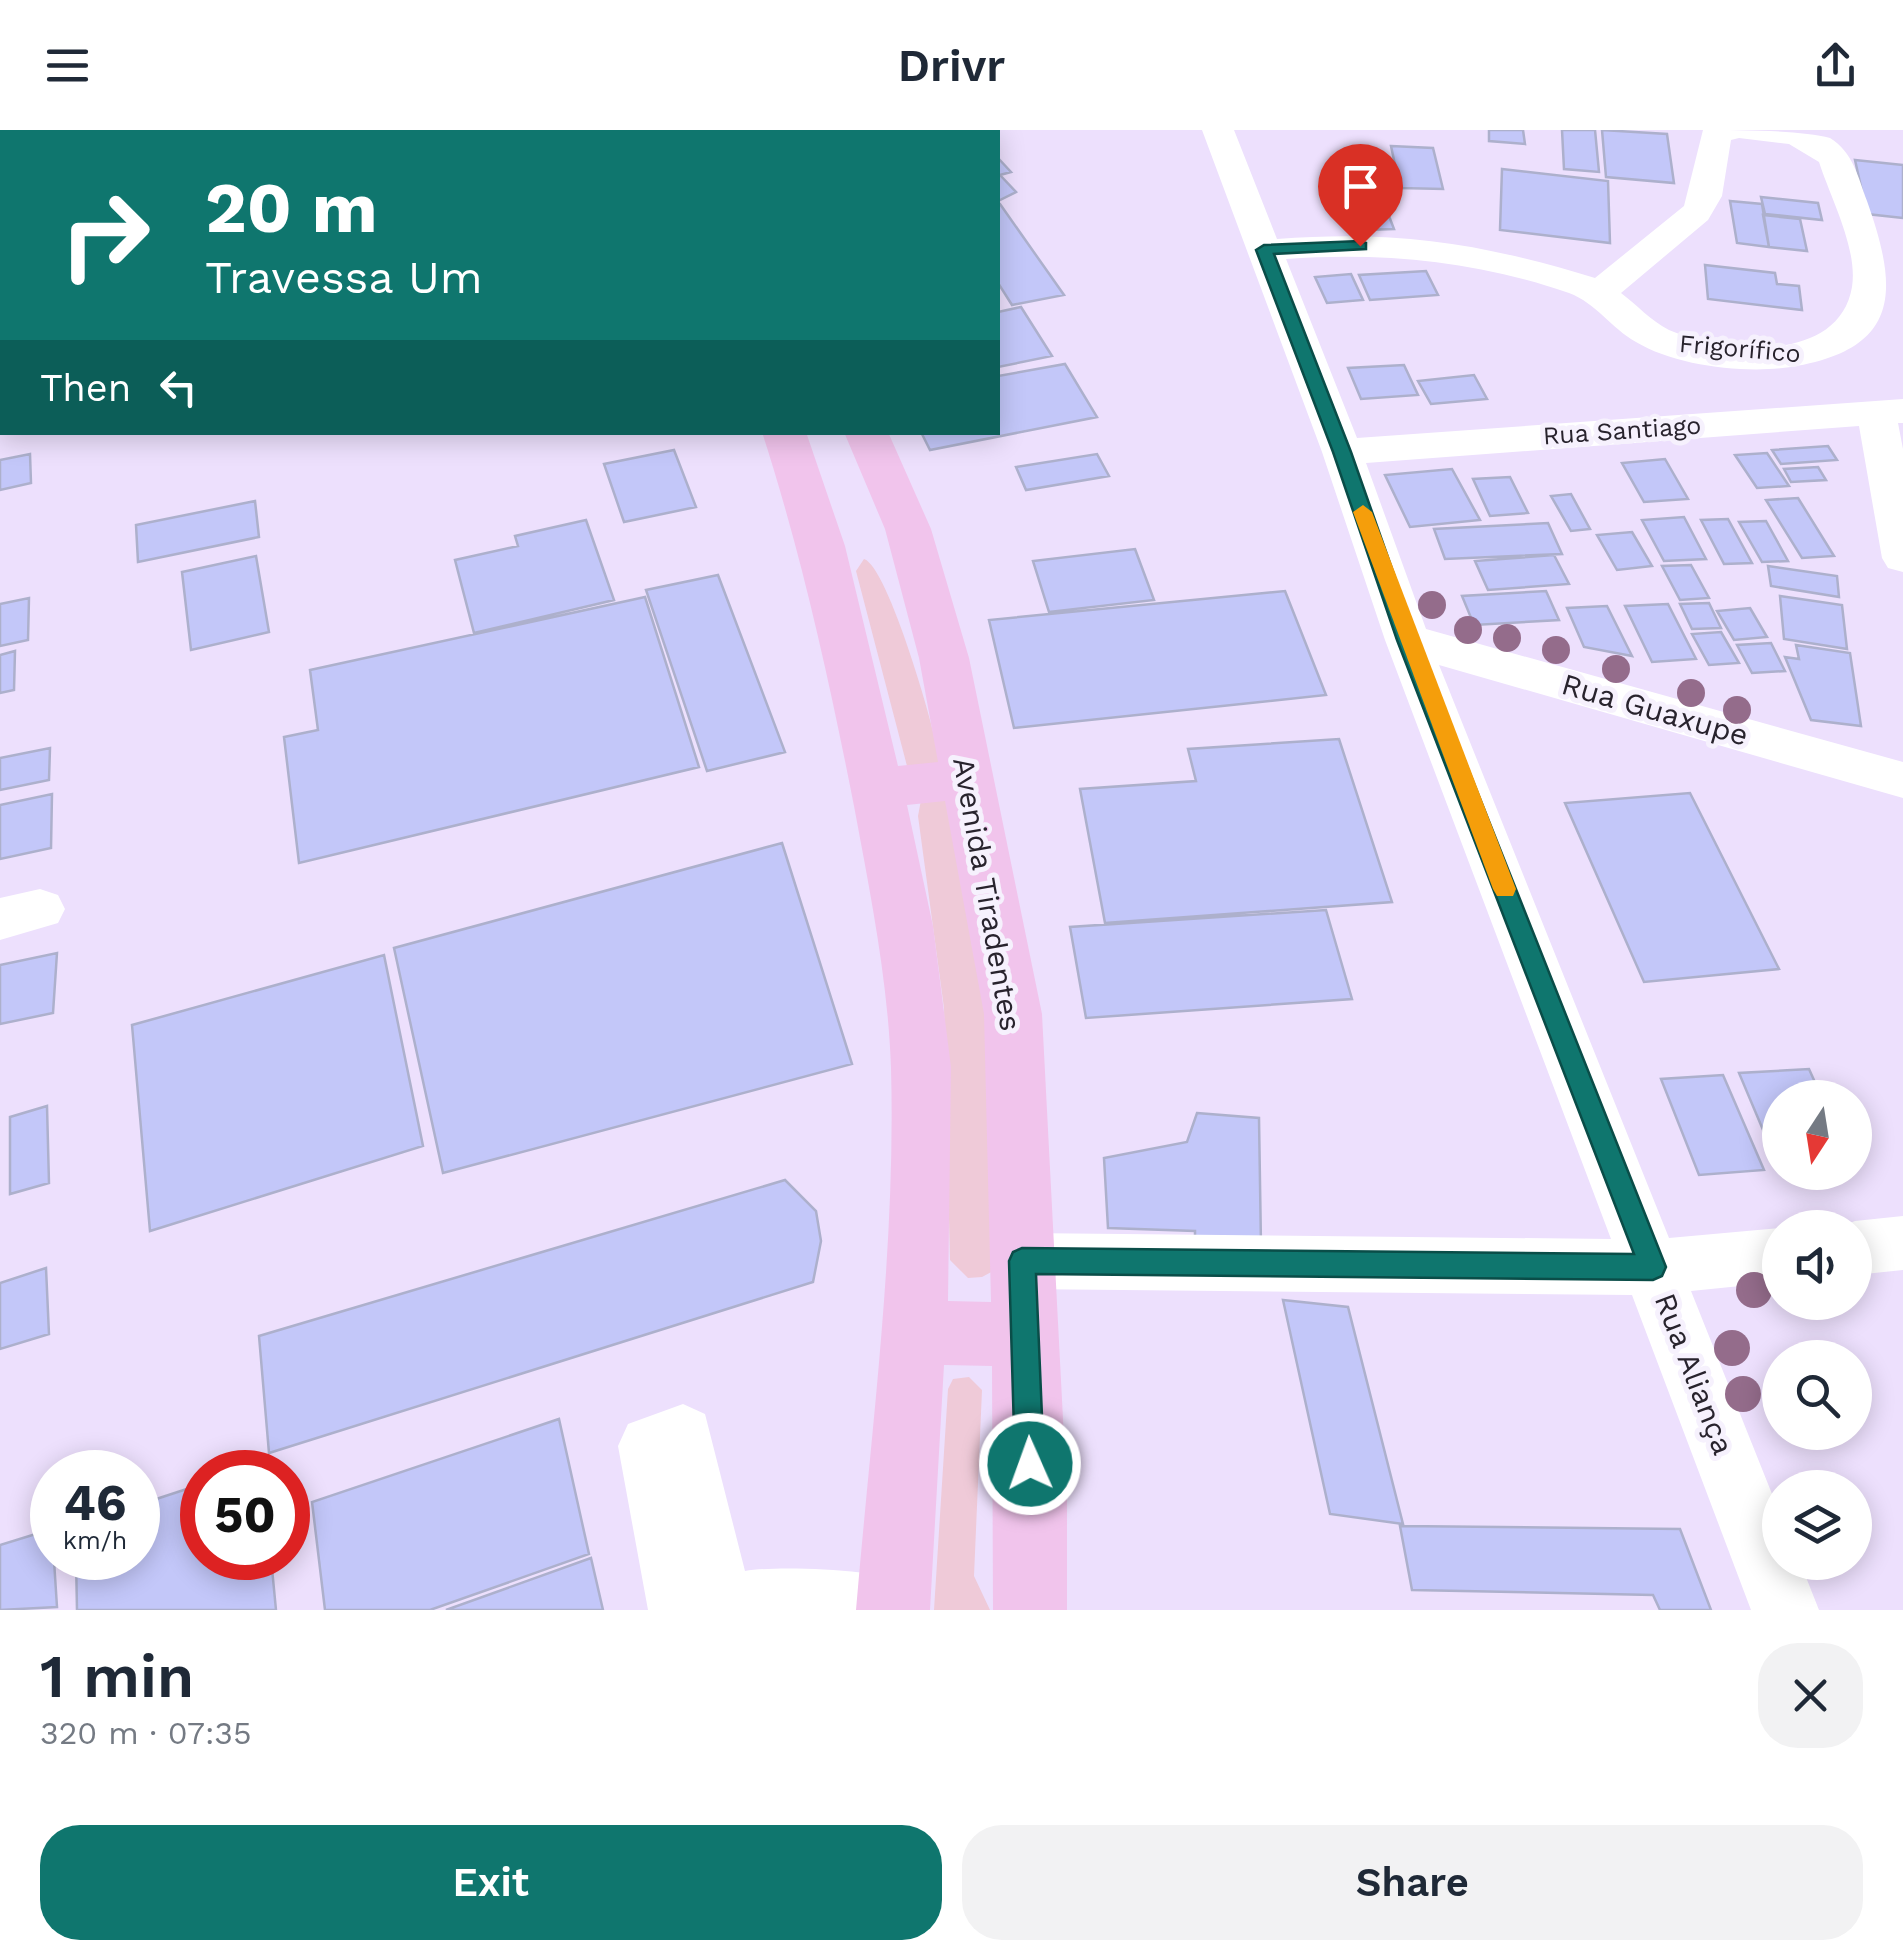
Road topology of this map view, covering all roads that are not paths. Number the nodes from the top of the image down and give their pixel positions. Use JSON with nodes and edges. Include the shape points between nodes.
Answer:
{"nodes":[{"id":1,"x":1218,"y":130,"type":"edge"},
{"id":2,"x":1730,"y":130,"type":"edge"},
{"id":3,"x":1748,"y":130,"type":"edge"},
{"id":4,"x":1264,"y":250,"type":"junction"},
{"id":5,"x":1601,"y":294,"type":"junction"},
{"id":6,"x":1889,"y":411,"type":"edge"},
{"id":7,"x":785,"y":435,"type":"edge"},
{"id":8,"x":867,"y":435,"type":"edge"},
{"id":9,"x":1342,"y":452,"type":"junction"},
{"id":10,"x":1897,"y":497,"type":"edge"},
{"id":11,"x":1903,"y":558,"type":"edge"},
{"id":12,"x":1407,"y":640,"type":"junction"},
{"id":13,"x":968,"y":778,"type":"junction"},
{"id":14,"x":1903,"y":780,"type":"edge"},
{"id":15,"x":877,"y":789,"type":"junction"},
{"id":16,"x":1903,"y":1243,"type":"edge"},
{"id":17,"x":1872,"y":1246,"type":"edge"},
{"id":18,"x":1762,"y":1257,"type":"edge"},
{"id":19,"x":1022,"y":1261,"type":"junction"},
{"id":20,"x":1653,"y":1267,"type":"junction"},
{"id":21,"x":914,"y":1334,"type":"junction"},
{"id":22,"x":1025,"y":1334,"type":"junction"},
{"id":23,"x":893,"y":1609,"type":"edge"},
{"id":24,"x":682,"y":1610,"type":"edge"},
{"id":25,"x":1030,"y":1610,"type":"edge"},
{"id":26,"x":1786,"y":1610,"type":"edge"}],
"edges":[{"from":1,"to":4,"type":"street","name":"Rua Aliança"},
{"from":2,"to":5,"type":"street","via":[[1712,144],[1702,204]]},
{"from":3,"to":5,"type":"street","name":"Frigorífico","via":[[1822,144],[1835,159],[1871,280],[1867,307],[1850,333],[1813,354],[1688,348],[1644,332]]},
{"from":4,"to":5,"type":"street","name":"Frigorífico","via":[[1392,245]]},
{"from":4,"to":9,"type":"street","name":"Rua Aliança"},
{"from":6,"to":9,"type":"street","name":"Rua Santiago"},
{"from":6,"to":10,"type":"street"},
{"from":7,"to":15,"type":"main road","via":[[822,546]]},
{"from":8,"to":13,"type":"main road","name":"Avenida Tiradentes","via":[[908,529]]},
{"from":9,"to":12,"type":"street","name":"Rua Aliança"},
{"from":10,"to":11,"type":"street"},
{"from":12,"to":14,"type":"street","name":"Rua Guaxupe"},
{"from":12,"to":20,"type":"street","name":"Rua Aliança"},
{"from":13,"to":15,"type":"main road"},
{"from":13,"to":19,"type":"main road","name":"Avenida Tiradentes","via":[[1013,1014]]},
{"from":15,"to":21,"type":"main road","via":[[905,926],[921,1067]]},
{"from":16,"to":17,"type":"street"},
{"from":18,"to":20,"type":"street"},
{"from":19,"to":20,"type":"street"},
{"from":19,"to":22,"type":"main road","name":"Avenida Tiradentes"},
{"from":20,"to":26,"type":"street","name":"Rua Aliança"},
{"from":21,"to":22,"type":"main road"},
{"from":21,"to":23,"type":"main road"},
{"from":22,"to":25,"type":"main road","name":"Avenida Tiradentes"},
{"from":23,"to":24,"type":"street","via":[[779,1599],[720,1608],[683,1436],[650,1446]]}]}
